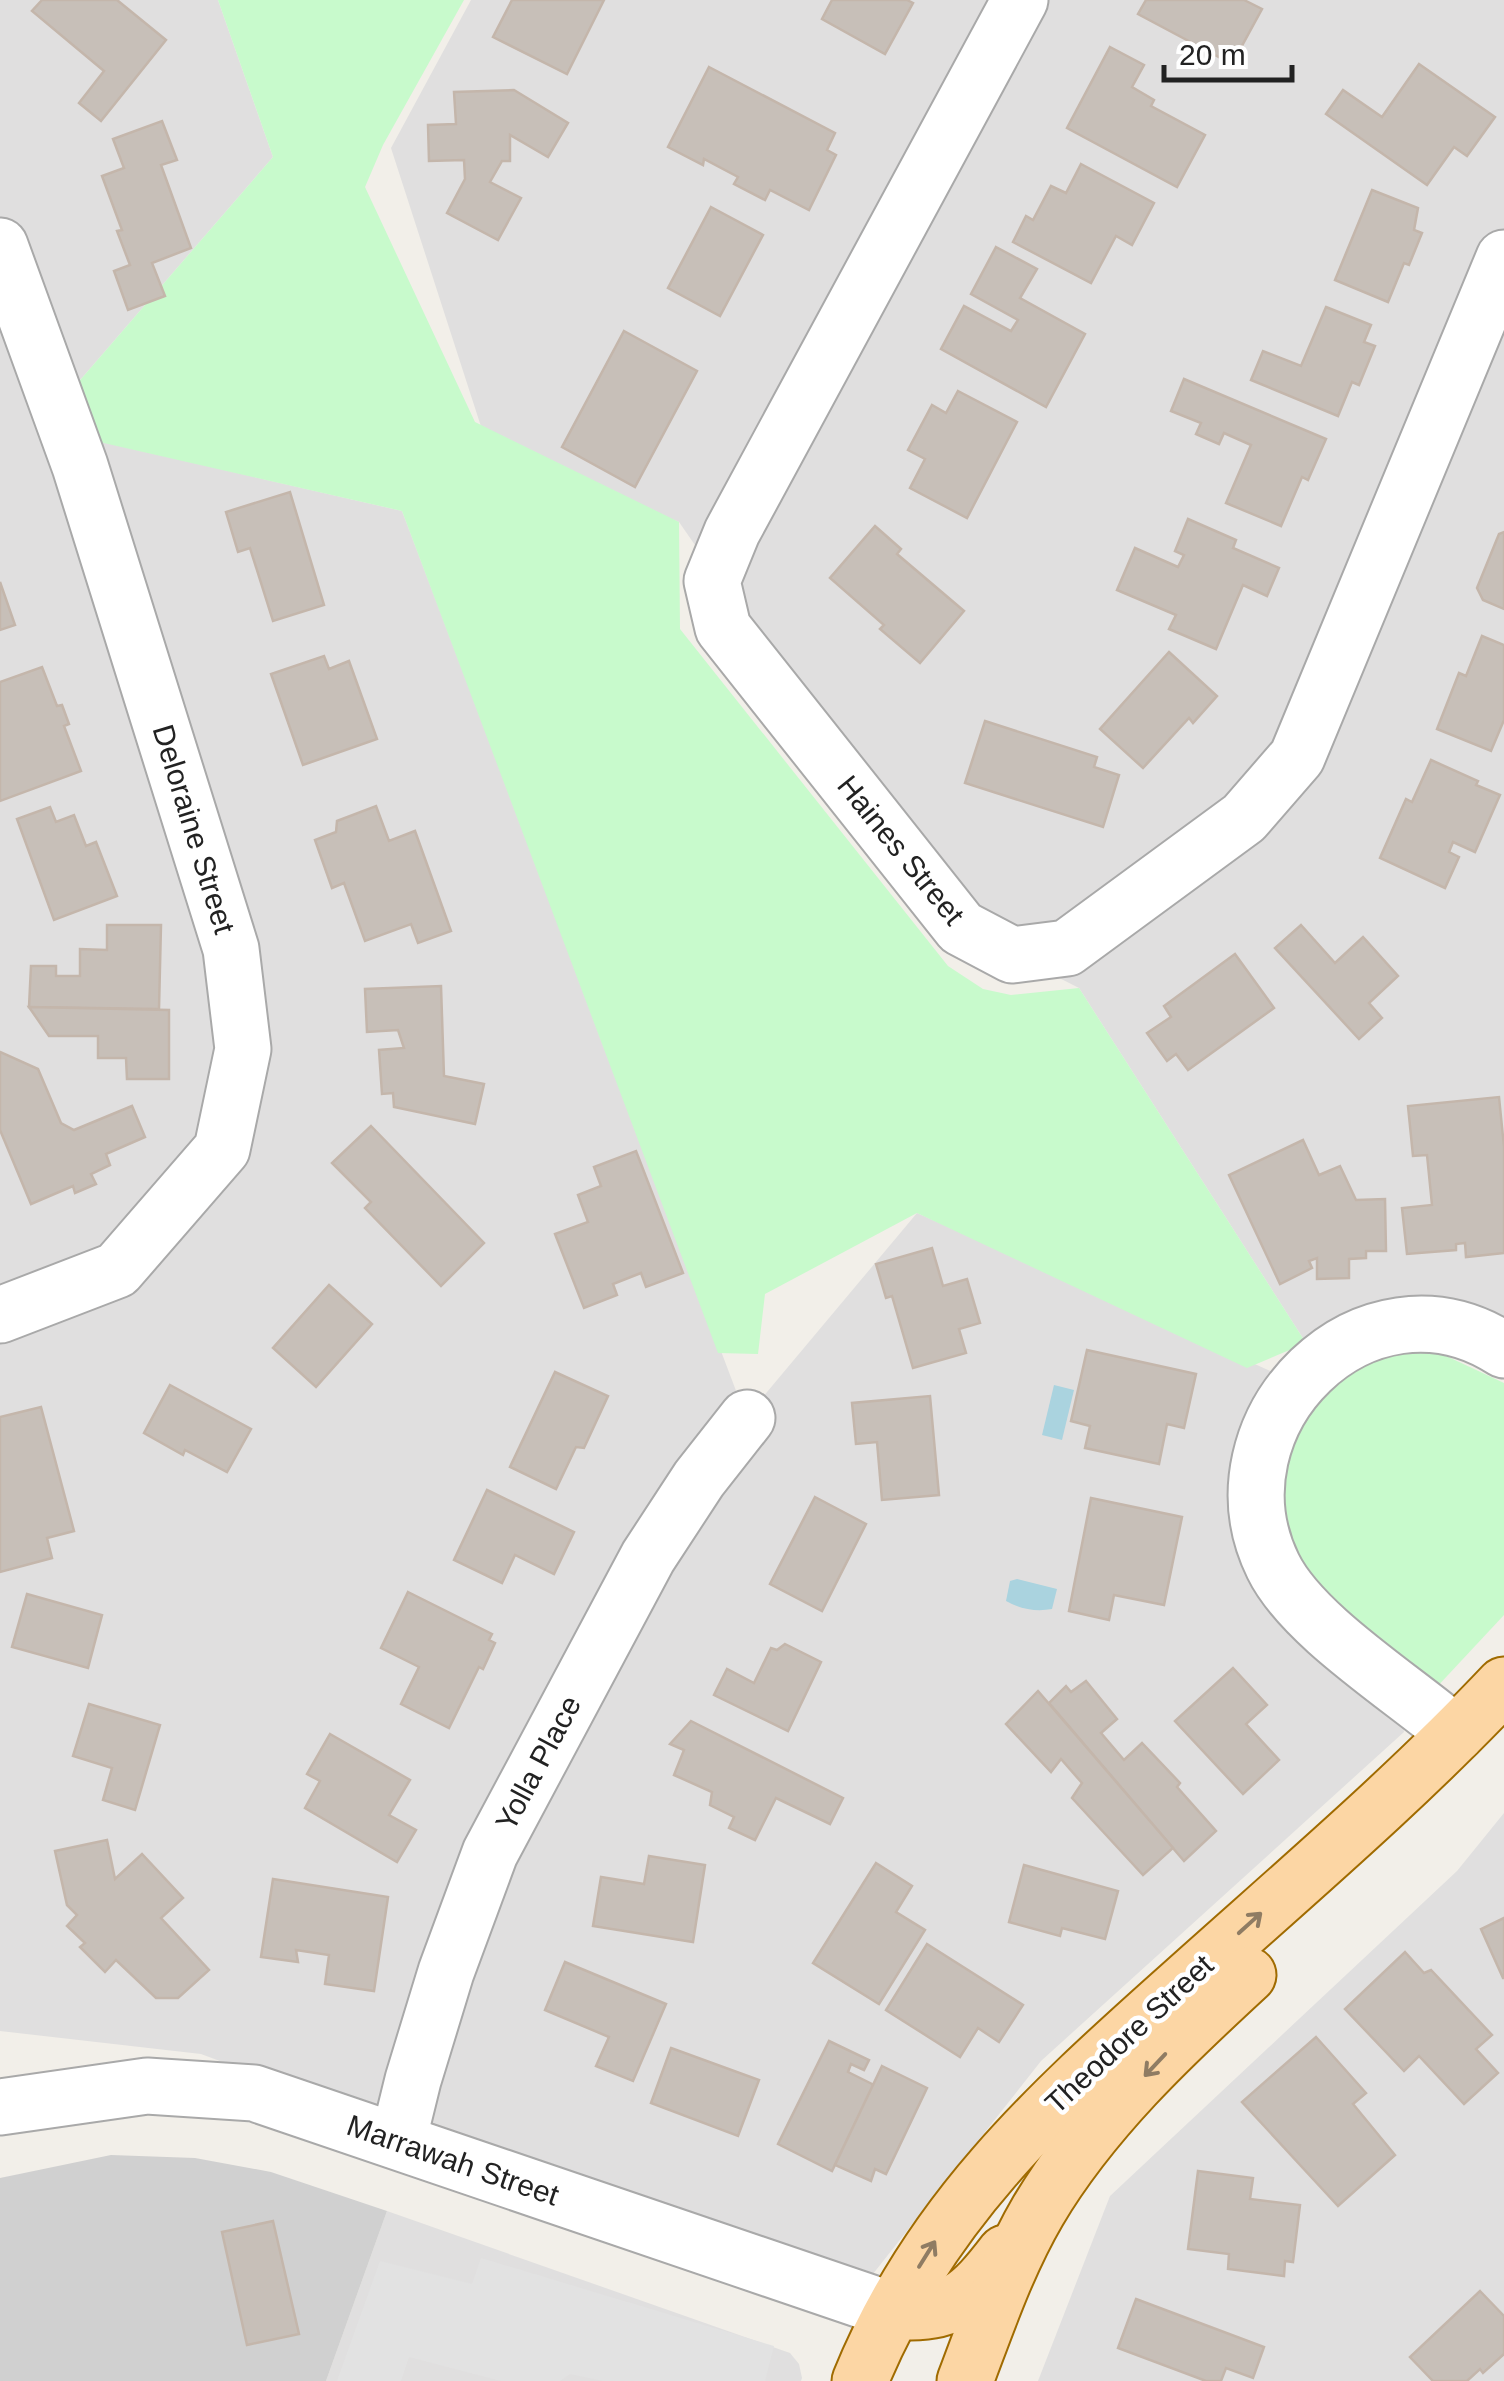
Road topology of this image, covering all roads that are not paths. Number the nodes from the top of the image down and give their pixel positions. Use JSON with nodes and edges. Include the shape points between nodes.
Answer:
{"nodes":[{"id":1,"x":1020,"y":0,"type":"edge"},
{"id":2,"x":0,"y":246,"type":"edge"},
{"id":3,"x":1504,"y":258,"type":"edge"},
{"id":4,"x":0,"y":1315,"type":"edge"},
{"id":5,"x":1504,"y":1350,"type":"edge"},
{"id":6,"x":747,"y":1418,"type":"dead end"},
{"id":7,"x":1504,"y":1684,"type":"edge"},
{"id":8,"x":1481,"y":1744,"type":"edge"},
{"id":9,"x":1191,"y":2001,"type":"junction"},
{"id":10,"x":4,"y":2090,"type":"edge"},
{"id":11,"x":398,"y":2141,"type":"junction"},
{"id":12,"x":1073,"y":2160,"type":"junction"},
{"id":13,"x":978,"y":2183,"type":"junction"},
{"id":14,"x":1038,"y":2211,"type":"junction"},
{"id":15,"x":894,"y":2311,"type":"junction"},
{"id":16,"x":970,"y":2369,"type":"edge"},
{"id":17,"x":860,"y":2381,"type":"edge"}],
"edges":[{"from":1,"to":3,"type":"street","name":"Haines Street","via":[[732,532],[712,581],[723,628],[961,928],[1012,955],[1068,948],[1244,818],[1297,758]]},
{"from":2,"to":4,"type":"street","name":"Deloraine Street","via":[[80,466],[232,949],[244,1049],[222,1149],[117,1270]]},
{"from":5,"to":8,"type":"street","via":[[1460,1329],[1423,1324],[1382,1330],[1335,1349],[1284,1400],[1265,1437],[1258,1478],[1266,1548],[1296,1600]]},
{"from":6,"to":11,"type":"street","name":"Yolla Place","via":[[648,1557],[490,1853],[446,1972]]},
{"from":7,"to":8,"type":"main road","name":"Theodore Street"},
{"from":8,"to":9,"type":"main road","name":"Theodore Street"},
{"from":9,"to":12,"type":"main road","name":"Theodore Street","one_way":true,"via":[[1149,2070]]},
{"from":9,"to":13,"type":"main road","name":"Theodore Street","via":[[1035,2121]]},
{"from":10,"to":11,"type":"street","name":"Marrawah Street","via":[[147,2086],[254,2093]]},
{"from":11,"to":15,"type":"street","name":"Marrawah Street"},
{"from":12,"to":13,"type":"main road","via":[[1041,2150]]},
{"from":12,"to":14,"type":"main road","name":"Theodore Street"},
{"from":15,"to":13,"type":"main road","name":"Theodore Street","one_way":true,"via":[[922,2259]]},
{"from":14,"to":15,"type":"main road","via":[[966,2297],[939,2310]]},
{"from":14,"to":16,"type":"main road","name":"Theodore Street"},
{"from":15,"to":16,"type":"main road"},
{"from":15,"to":17,"type":"main road","name":"Theodore Street"}]}
